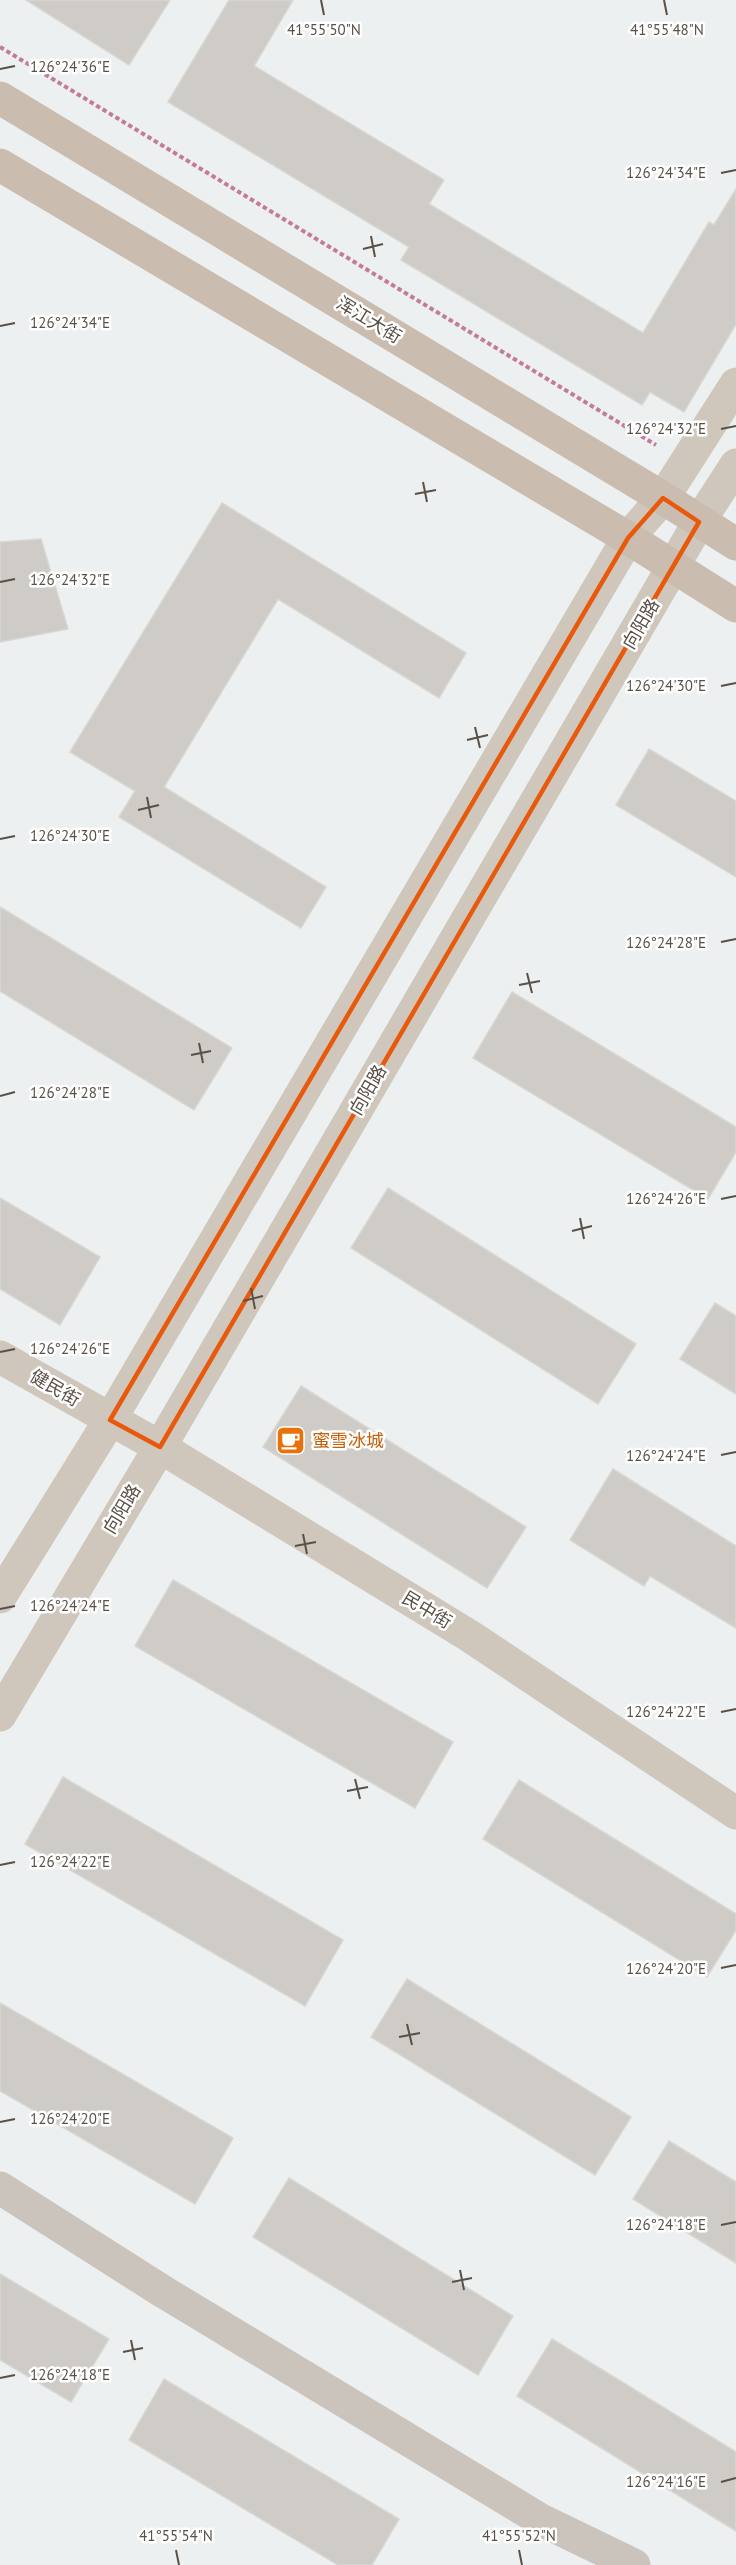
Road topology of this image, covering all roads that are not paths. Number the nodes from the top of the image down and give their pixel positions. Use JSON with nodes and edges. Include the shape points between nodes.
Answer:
{"nodes":[{"id":1,"x":0,"y":98,"type":"edge"},
{"id":2,"x":0,"y":165,"type":"edge"},
{"id":3,"x":736,"y":384,"type":"edge"},
{"id":4,"x":736,"y":465,"type":"edge"},
{"id":5,"x":663,"y":498,"type":"junction"},
{"id":6,"x":699,"y":522,"type":"junction"},
{"id":7,"x":628,"y":538,"type":"junction"},
{"id":8,"x":736,"y":544,"type":"edge"},
{"id":9,"x":674,"y":568,"type":"junction"},
{"id":10,"x":736,"y":606,"type":"edge"},
{"id":11,"x":0,"y":1357,"type":"edge"},
{"id":12,"x":110,"y":1420,"type":"junction"},
{"id":13,"x":160,"y":1447,"type":"junction"},
{"id":14,"x":0,"y":1597,"type":"edge"},
{"id":15,"x":0,"y":1715,"type":"edge"},
{"id":16,"x":736,"y":1813,"type":"edge"},
{"id":17,"x":0,"y":2188,"type":"edge"},
{"id":18,"x":634,"y":2565,"type":"edge"}],
"edges":[{"from":1,"to":5,"type":"main road","name":"浑江大街"},
{"from":2,"to":7,"type":"main road"},
{"from":3,"to":5,"type":"main road"},
{"from":4,"to":6,"type":"main road","name":"向阳路"},
{"from":5,"to":6,"type":"main road","name":"浑江大街"},
{"from":5,"to":7,"type":"main road"},
{"from":6,"to":8,"type":"main road","name":"浑江大街"},
{"from":6,"to":9,"type":"main road","name":"向阳路"},
{"from":7,"to":9,"type":"main road"},
{"from":7,"to":12,"type":"main road"},
{"from":9,"to":10,"type":"main road"},
{"from":9,"to":13,"type":"main road","name":"向阳路"},
{"from":11,"to":12,"type":"main road","name":"健民街"},
{"from":12,"to":13,"type":"main road","name":"民中街"},
{"from":12,"to":14,"type":"main road"},
{"from":13,"to":15,"type":"main road","name":"向阳路"},
{"from":13,"to":16,"type":"main road","name":"民中街","via":[[468,1635]]},
{"from":17,"to":18,"type":"street","via":[[162,2291],[531,2514]]}]}
